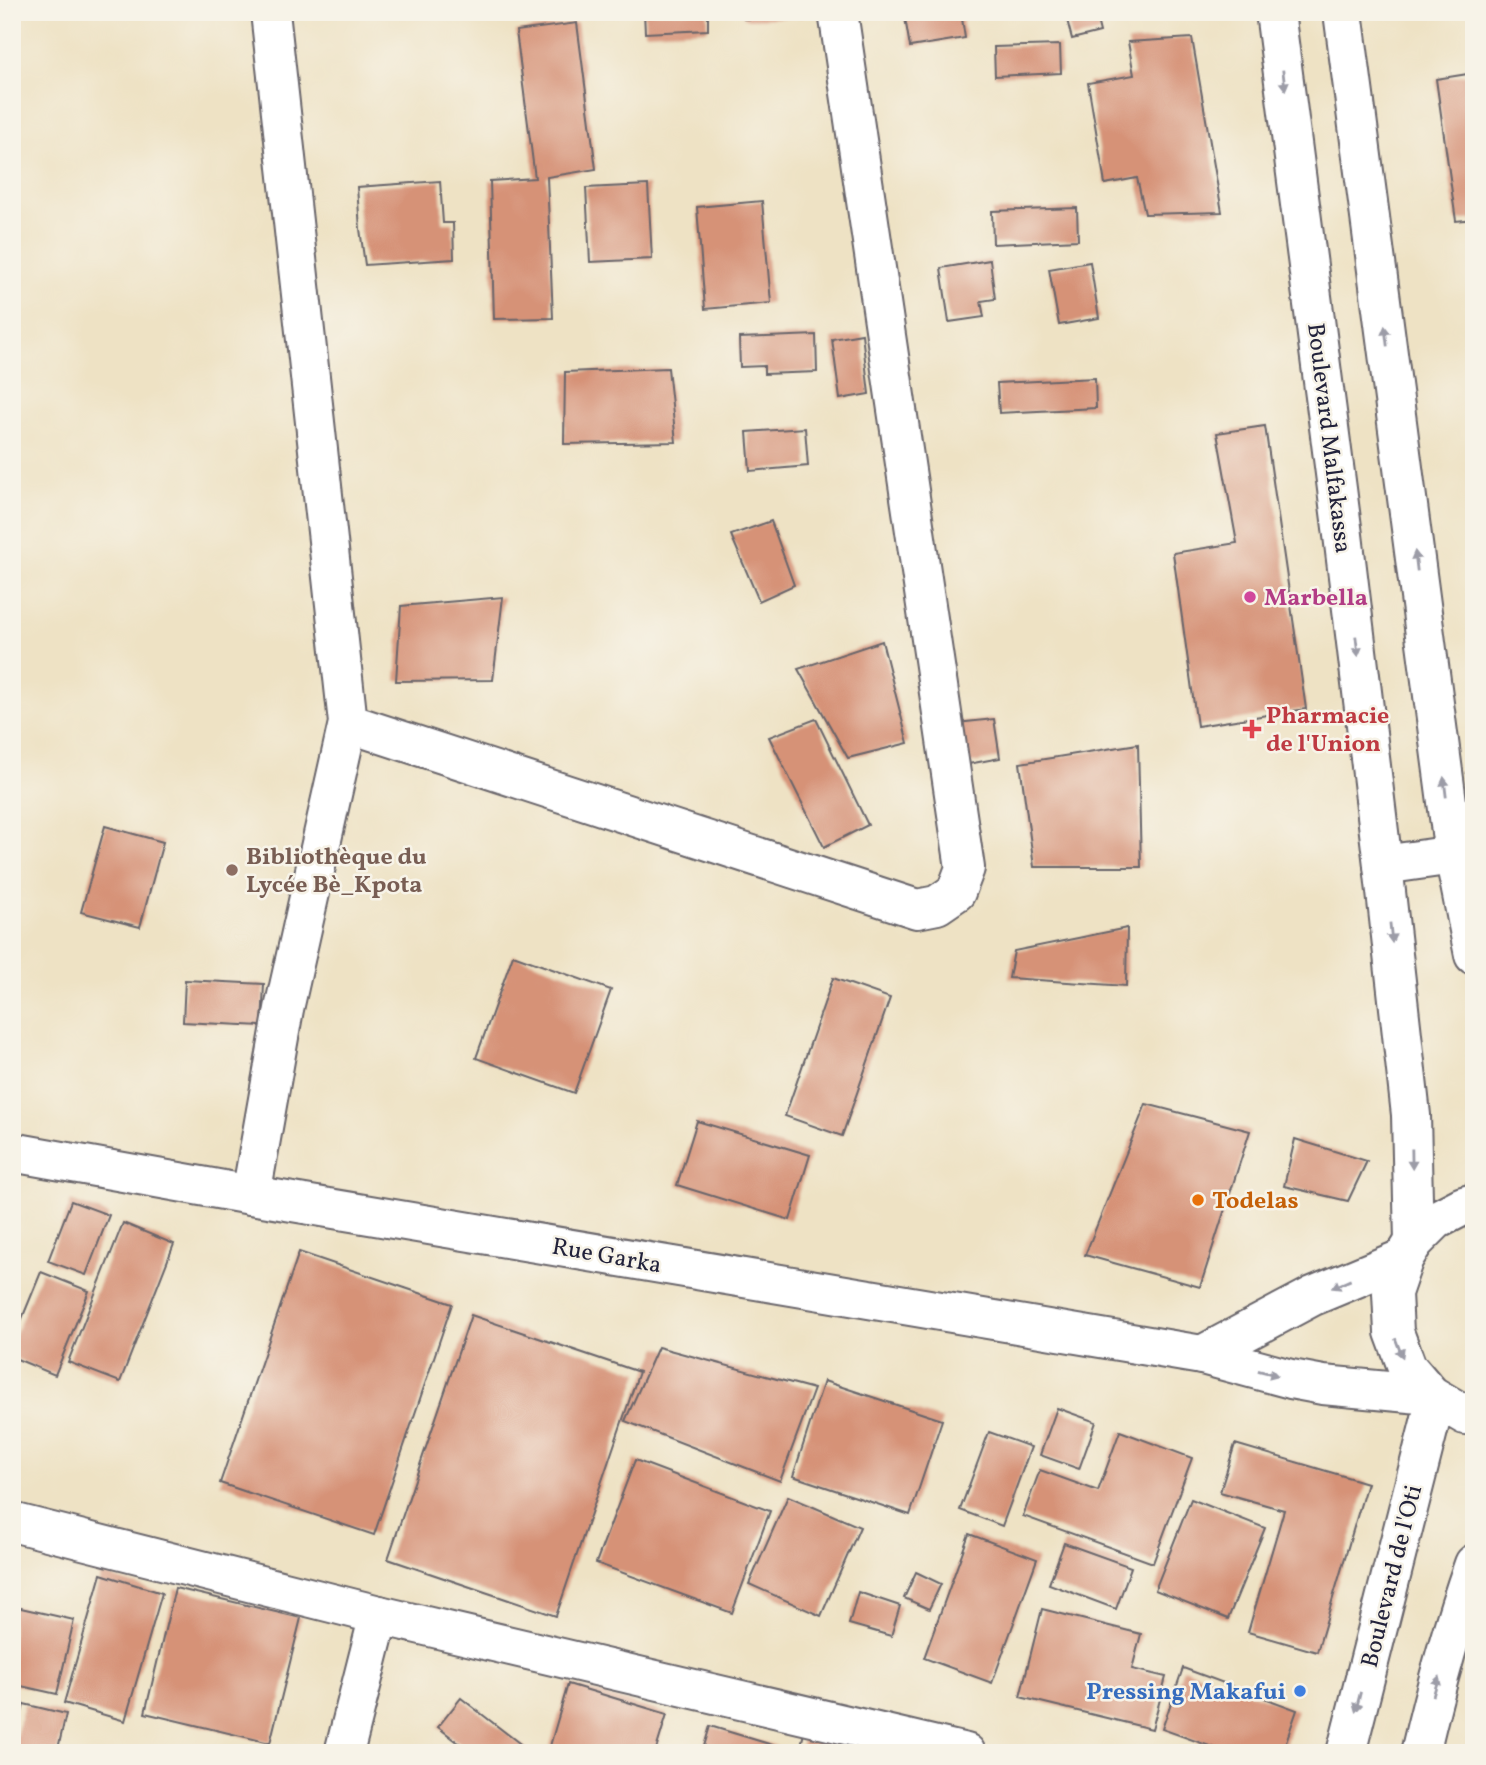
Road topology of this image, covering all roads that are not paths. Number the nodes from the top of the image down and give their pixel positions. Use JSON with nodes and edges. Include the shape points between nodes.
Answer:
{"nodes":[{"id":1,"x":270,"y":12,"type":"edge"},
{"id":2,"x":838,"y":12,"type":"edge"},
{"id":3,"x":1275,"y":12,"type":"edge"},
{"id":4,"x":1343,"y":12,"type":"edge"},
{"id":5,"x":348,"y":723,"type":"junction"},
{"id":6,"x":1454,"y":855,"type":"junction"},
{"id":7,"x":1383,"y":865,"type":"junction"},
{"id":8,"x":1474,"y":955,"type":"edge"},
{"id":9,"x":12,"y":1152,"type":"edge"},
{"id":10,"x":251,"y":1195,"type":"junction"},
{"id":11,"x":1474,"y":1203,"type":"edge"},
{"id":12,"x":1409,"y":1250,"type":"junction"},
{"id":13,"x":1202,"y":1355,"type":"junction"},
{"id":14,"x":1433,"y":1397,"type":"junction"},
{"id":15,"x":1474,"y":1416,"type":"edge"},
{"id":16,"x":12,"y":1522,"type":"edge"},
{"id":17,"x":1474,"y":1564,"type":"edge"},
{"id":18,"x":379,"y":1615,"type":"junction"},
{"id":19,"x":899,"y":1745,"type":"edge"},
{"id":20,"x":344,"y":1753,"type":"edge"},
{"id":21,"x":967,"y":1753,"type":"edge"},
{"id":22,"x":1346,"y":1753,"type":"edge"},
{"id":23,"x":1420,"y":1753,"type":"edge"}],
"edges":[{"from":1,"to":5,"type":"street"},
{"from":2,"to":5,"type":"street","via":[[965,868],[956,892],[937,905],[917,909]]},
{"from":3,"to":7,"type":"street","name":"Boulevard Malfakassa","one_way":true},
{"from":6,"to":4,"type":"street","one_way":true},
{"from":5,"to":10,"type":"street","via":[[284,1009]]},
{"from":6,"to":7,"type":"street"},
{"from":6,"to":8,"type":"street"},
{"from":7,"to":12,"type":"street","name":"Boulevard Malfakassa","one_way":true,"via":[[1411,1115]]},
{"from":9,"to":10,"type":"street","name":"Rue Garka"},
{"from":10,"to":13,"type":"street","name":"Rue Garka"},
{"from":11,"to":12,"type":"street","via":[[1436,1220]]},
{"from":12,"to":13,"type":"street","one_way":true},
{"from":12,"to":14,"type":"street","one_way":true,"via":[[1392,1293],[1394,1332],[1407,1367]]},
{"from":13,"to":14,"type":"street","name":"Rue Garka","one_way":true,"via":[[1323,1385]]},
{"from":14,"to":15,"type":"street"},
{"from":14,"to":22,"type":"street","name":"Boulevard de l'Oti","one_way":true},
{"from":16,"to":18,"type":"street"},
{"from":23,"to":17,"type":"street","one_way":true},
{"from":18,"to":19,"type":"street"},
{"from":18,"to":20,"type":"street"},
{"from":19,"to":21,"type":"street"}]}
